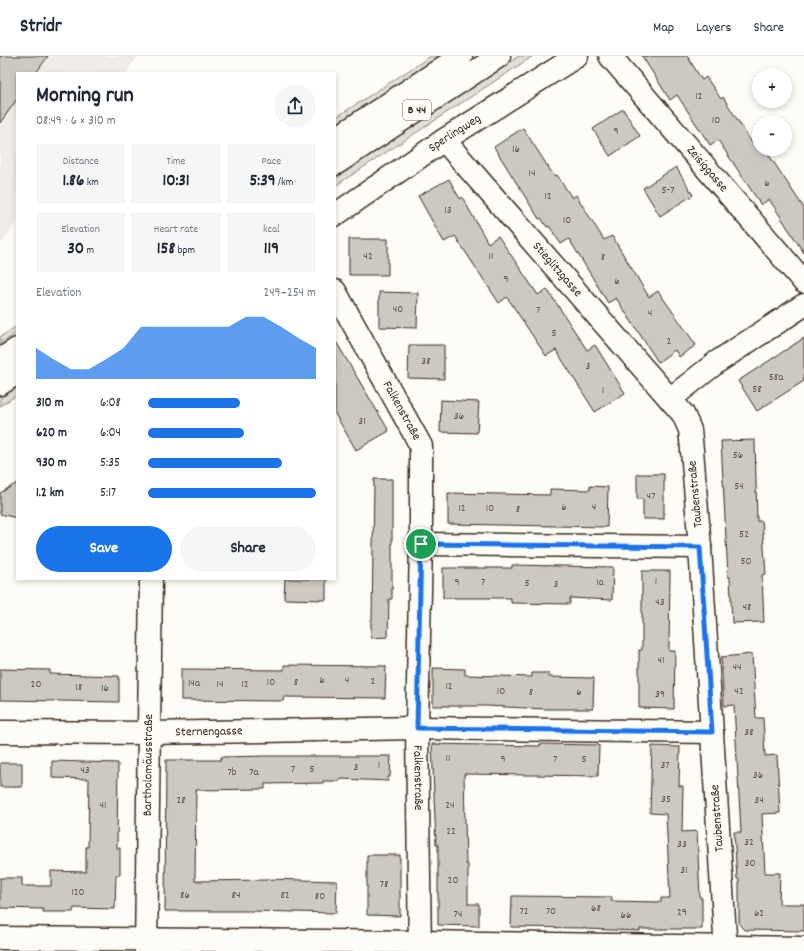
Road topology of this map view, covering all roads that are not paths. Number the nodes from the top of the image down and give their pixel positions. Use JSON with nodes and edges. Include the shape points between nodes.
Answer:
{"nodes":[{"id":1,"x":461,"y":56,"type":"edge"},
{"id":2,"x":499,"y":56,"type":"edge"},
{"id":3,"x":577,"y":56,"type":"edge"},
{"id":4,"x":610,"y":56,"type":"edge"},
{"id":5,"x":336,"y":138,"type":"edge"},
{"id":6,"x":444,"y":140,"type":"junction"},
{"id":7,"x":336,"y":163,"type":"edge"},
{"id":8,"x":336,"y":214,"type":"edge"},
{"id":9,"x":804,"y":282,"type":"edge"},
{"id":10,"x":336,"y":293,"type":"edge"},
{"id":11,"x":804,"y":305,"type":"edge"},
{"id":12,"x":16,"y":350,"type":"edge"},
{"id":13,"x":0,"y":360,"type":"edge"},
{"id":14,"x":16,"y":374,"type":"edge"},
{"id":15,"x":0,"y":384,"type":"edge"},
{"id":16,"x":670,"y":399,"type":"junction"},
{"id":17,"x":421,"y":544,"type":"junction"},
{"id":18,"x":700,"y":547,"type":"junction"},
{"id":19,"x":151,"y":580,"type":"edge"},
{"id":20,"x":417,"y":728,"type":"junction"},
{"id":21,"x":0,"y":732,"type":"edge"},
{"id":22,"x":712,"y":732,"type":"junction"},
{"id":23,"x":149,"y":733,"type":"junction"},
{"id":24,"x":0,"y":938,"type":"edge"},
{"id":25,"x":146,"y":946,"type":"edge"},
{"id":26,"x":420,"y":946,"type":"edge"},
{"id":27,"x":804,"y":948,"type":"edge"},
{"id":28,"x":726,"y":949,"type":"edge"}],
"edges":[{"from":1,"to":5,"type":"street","number":"B 44"},
{"from":2,"to":7,"type":"street","number":"B 44"},
{"from":3,"to":6,"type":"street","name":"Sperlingweg"},
{"from":4,"to":9,"type":"street","name":"Zeisiggasse"},
{"from":6,"to":8,"type":"street","name":"Sperlingweg"},
{"from":6,"to":16,"type":"street","name":"Stieglitzgasse"},
{"from":10,"to":17,"type":"street","name":"Falkenstraße","via":[[421,446]]},
{"from":11,"to":16,"type":"street","via":[[717,362]]},
{"from":12,"to":13,"type":"street"},
{"from":14,"to":15,"type":"street"},
{"from":16,"to":18,"type":"street","name":"Taubenstraße","via":[[683,414],[690,430]]},
{"from":17,"to":18,"type":"street"},
{"from":17,"to":20,"type":"street","name":"Falkenstraße"},
{"from":18,"to":22,"type":"street","name":"Taubenstraße"},
{"from":19,"to":23,"type":"street","name":"Bartholomäusstraße"},
{"from":20,"to":22,"type":"street","name":"Sternengasse"},
{"from":20,"to":23,"type":"street","name":"Sternengasse"},
{"from":20,"to":26,"type":"street","name":"Falkenstraße"},
{"from":21,"to":23,"type":"street","name":"Sternengasse"},
{"from":22,"to":28,"type":"street","name":"Taubenstraße"},
{"from":23,"to":25,"type":"street","name":"Bartholomäusstraße"},
{"from":24,"to":25,"type":"street"},
{"from":25,"to":26,"type":"street"},
{"from":26,"to":28,"type":"street"},
{"from":27,"to":28,"type":"street"}]}
